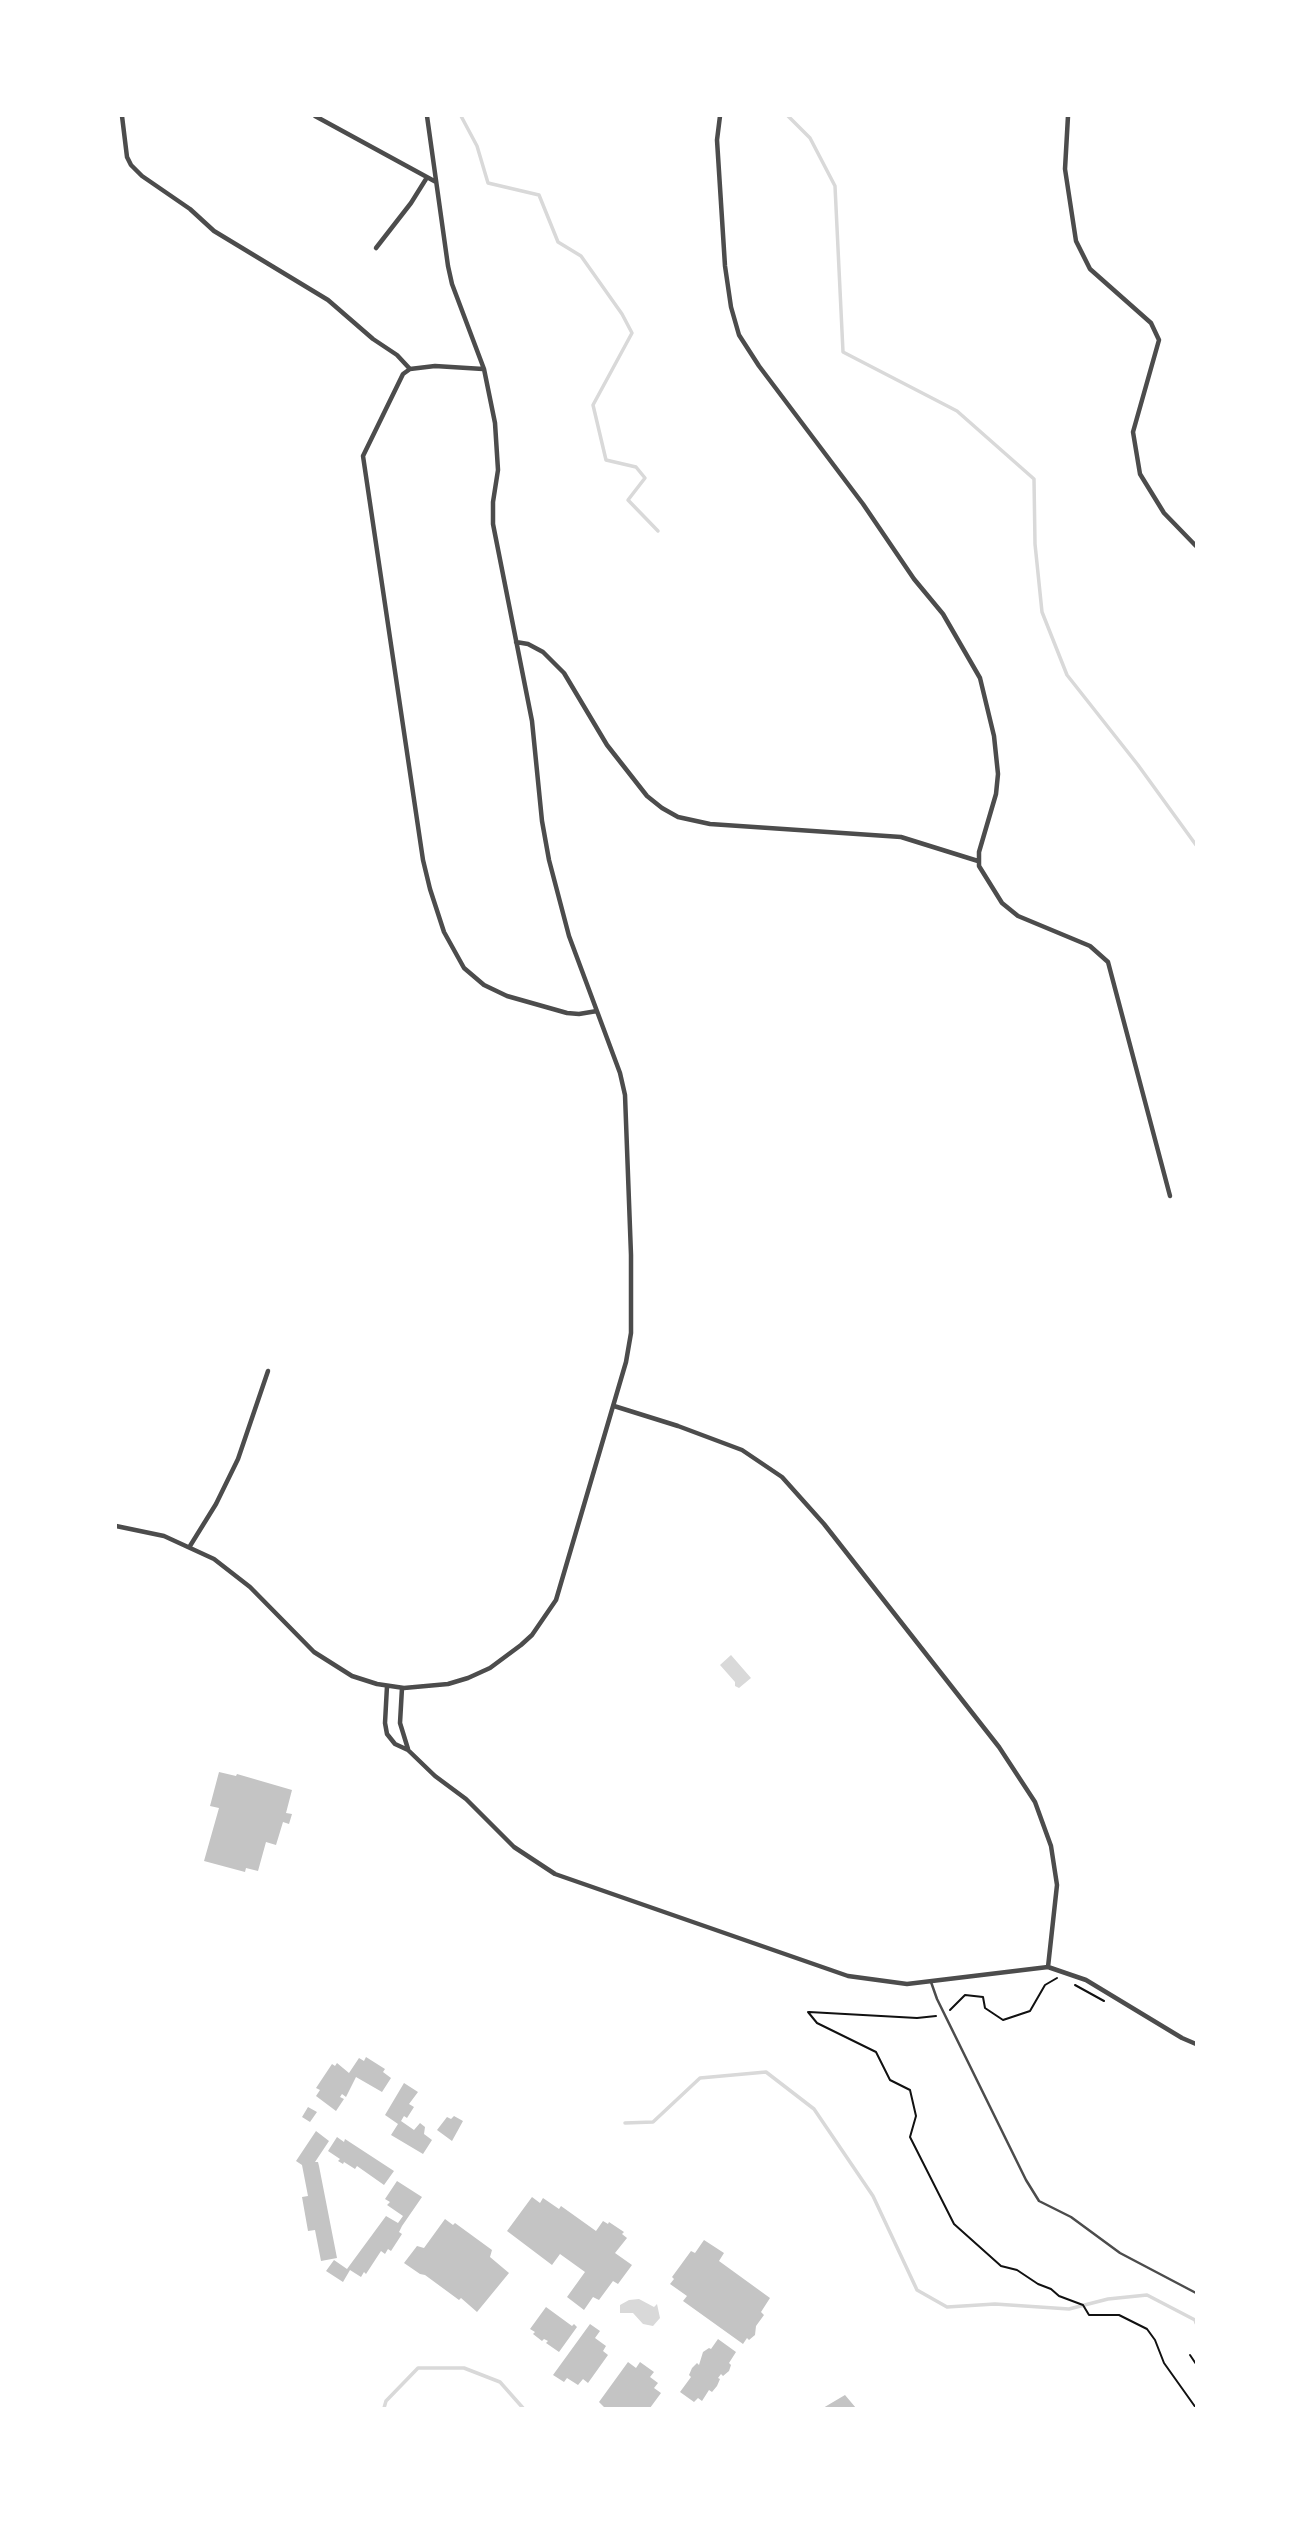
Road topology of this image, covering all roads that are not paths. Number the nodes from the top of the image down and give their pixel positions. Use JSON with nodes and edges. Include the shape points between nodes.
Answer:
{"nodes":[{"id":1,"x":122,"y":116,"type":"edge"},
{"id":2,"x":315,"y":116,"type":"edge"},
{"id":3,"x":427,"y":116,"type":"edge"},
{"id":4,"x":720,"y":116,"type":"edge"},
{"id":5,"x":1068,"y":116,"type":"edge"},
{"id":6,"x":426,"y":178,"type":"junction"},
{"id":7,"x":436,"y":182,"type":"junction"},
{"id":8,"x":376,"y":248,"type":"dead end"},
{"id":9,"x":410,"y":369,"type":"junction"},
{"id":10,"x":484,"y":369,"type":"junction"},
{"id":11,"x":1196,"y":545,"type":"edge"},
{"id":12,"x":516,"y":642,"type":"junction"},
{"id":13,"x":978,"y":861,"type":"junction"},
{"id":14,"x":597,"y":1011,"type":"junction"},
{"id":15,"x":1170,"y":1196,"type":"dead end"},
{"id":16,"x":268,"y":1371,"type":"dead end"},
{"id":17,"x":614,"y":1406,"type":"junction"},
{"id":18,"x":116,"y":1526,"type":"edge"},
{"id":19,"x":190,"y":1546,"type":"junction"},
{"id":20,"x":390,"y":1686,"type":"junction"},
{"id":21,"x":402,"y":1688,"type":"junction"},
{"id":22,"x":408,"y":1750,"type":"junction"},
{"id":23,"x":1048,"y":1967,"type":"junction"},
{"id":24,"x":932,"y":1982,"type":"junction"},
{"id":25,"x":1196,"y":2045,"type":"edge"},
{"id":26,"x":1196,"y":2293,"type":"edge"}],
"edges":[{"from":1,"to":9,"type":"street","via":[[127,157],[142,176],[214,231],[328,300]]},
{"from":2,"to":6,"type":"street"},
{"from":3,"to":7,"type":"street"},
{"from":4,"to":13,"type":"street","via":[[717,140],[726,266],[739,335],[943,614],[980,678],[998,774]]},
{"from":5,"to":11,"type":"street","via":[[1065,169],[1076,241],[1090,269],[1151,323],[1159,340],[1133,432],[1140,474],[1164,513]]},
{"from":6,"to":7,"type":"street"},
{"from":6,"to":8,"type":"street"},
{"from":7,"to":10,"type":"street","via":[[452,284]]},
{"from":9,"to":10,"type":"street"},
{"from":9,"to":14,"type":"street","via":[[403,374],[363,456],[430,889],[444,932],[464,968],[484,985],[567,1013]]},
{"from":10,"to":12,"type":"street","via":[[498,447],[493,524]]},
{"from":12,"to":13,"type":"street","via":[[543,652],[565,673],[607,745],[647,796],[678,817],[710,824],[901,837]]},
{"from":12,"to":14,"type":"street","via":[[557,894]]},
{"from":13,"to":15,"type":"street","via":[[1002,903],[1018,916],[1098,950],[1108,962]]},
{"from":14,"to":17,"type":"street","via":[[620,1073],[627,1122],[631,1333]]},
{"from":16,"to":19,"type":"street","via":[[238,1460]]},
{"from":17,"to":21,"type":"street","via":[[556,1600],[532,1635],[491,1668],[468,1678]]},
{"from":17,"to":23,"type":"street","via":[[742,1450],[782,1477],[983,1726],[1023,1780],[1051,1846],[1057,1885]]},
{"from":18,"to":19,"type":"street"},
{"from":19,"to":20,"type":"street","via":[[235,1574],[324,1660],[352,1675]]},
{"from":20,"to":21,"type":"street"},
{"from":20,"to":22,"type":"street","via":[[387,1734]]},
{"from":21,"to":22,"type":"street","via":[[400,1723]]},
{"from":22,"to":24,"type":"street","via":[[514,1847],[555,1874],[848,1976],[907,1984]]},
{"from":23,"to":24,"type":"street"},
{"from":23,"to":25,"type":"street","via":[[1086,1980]]},
{"from":24,"to":26,"type":"lane","via":[[1040,2202],[1071,2217],[1120,2253]]}]}
